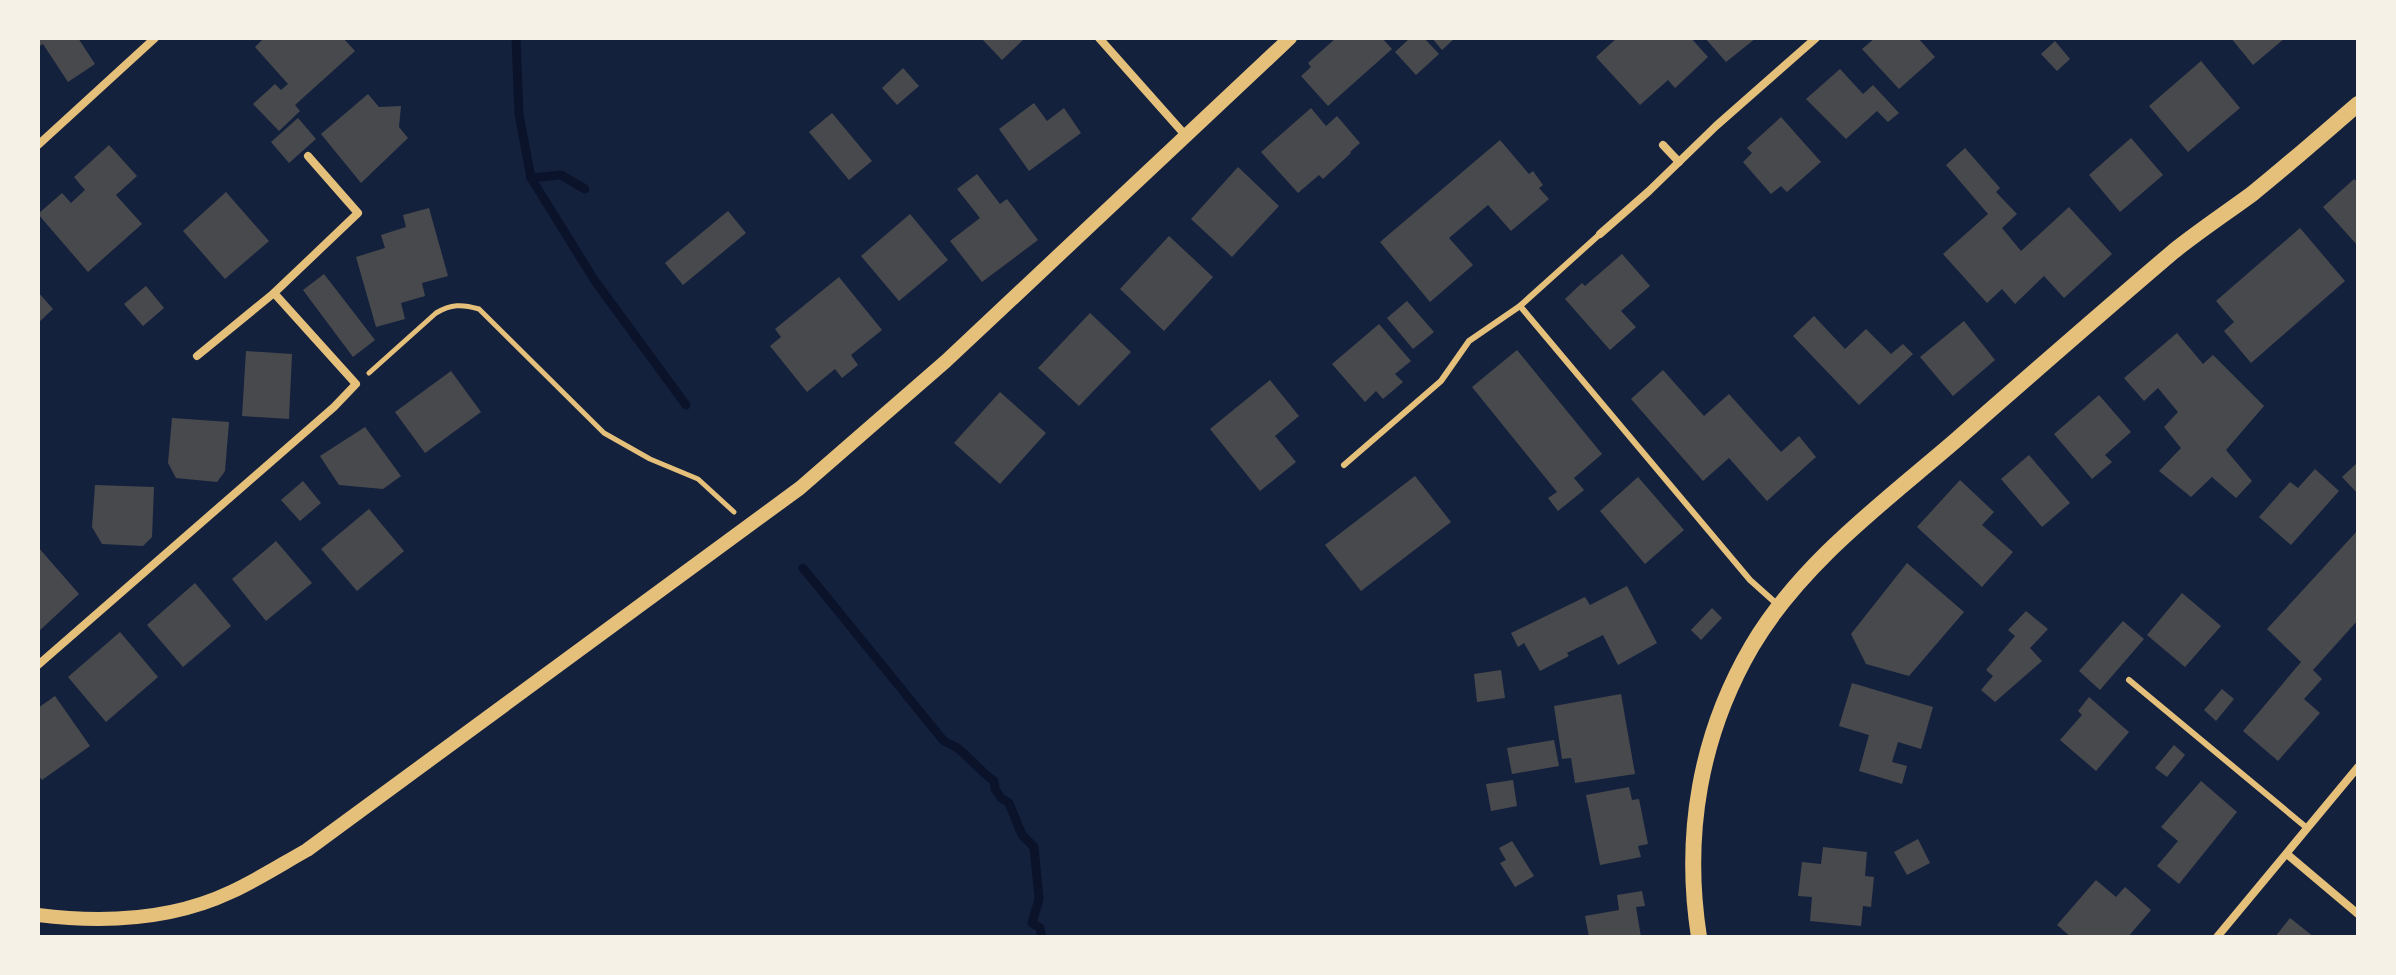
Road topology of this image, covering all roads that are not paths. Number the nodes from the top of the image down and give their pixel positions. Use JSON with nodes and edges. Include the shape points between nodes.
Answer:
{"nodes":[{"id":1,"x":155,"y":38,"type":"edge"},
{"id":2,"x":1099,"y":38,"type":"edge"},
{"id":3,"x":1290,"y":38,"type":"edge"},
{"id":4,"x":1816,"y":38,"type":"edge"},
{"id":5,"x":2358,"y":104,"type":"edge"},
{"id":6,"x":1186,"y":136,"type":"junction"},
{"id":7,"x":38,"y":145,"type":"edge"},
{"id":8,"x":1663,"y":145,"type":"dead end"},
{"id":9,"x":308,"y":156,"type":"dead end"},
{"id":10,"x":1679,"y":162,"type":"junction"},
{"id":11,"x":1600,"y":234,"type":"joint"},
{"id":12,"x":274,"y":293,"type":"junction"},
{"id":13,"x":1520,"y":306,"type":"junction"},
{"id":14,"x":197,"y":356,"type":"dead end"},
{"id":15,"x":1344,"y":465,"type":"dead end"},
{"id":16,"x":1779,"y":606,"type":"junction"},
{"id":17,"x":38,"y":665,"type":"edge"},
{"id":18,"x":2129,"y":680,"type":"dead end"},
{"id":19,"x":2358,"y":767,"type":"edge"},
{"id":20,"x":2307,"y":828,"type":"junction"},
{"id":21,"x":2287,"y":854,"type":"junction"},
{"id":22,"x":2358,"y":914,"type":"edge"},
{"id":23,"x":38,"y":915,"type":"edge"},
{"id":24,"x":1699,"y":937,"type":"edge"},
{"id":25,"x":2217,"y":937,"type":"edge"}],
"edges":[{"from":1,"to":7,"type":"street"},
{"from":2,"to":6,"type":"street"},
{"from":3,"to":6,"type":"street"},
{"from":4,"to":10,"type":"street"},
{"from":5,"to":16,"type":"main road","via":[[2177,249],[1898,489],[1817,563]]},
{"from":6,"to":23,"type":"street","via":[[946,361],[800,488],[307,850],[198,905],[100,920]]},
{"from":8,"to":10,"type":"street"},
{"from":9,"to":12,"type":"street","via":[[358,213]]},
{"from":10,"to":11,"type":"street"},
{"from":11,"to":13,"type":"lane"},
{"from":12,"to":14,"type":"street"},
{"from":12,"to":17,"type":"street","via":[[356,384]]},
{"from":13,"to":15,"type":"lane","via":[[1469,341],[1441,381]]},
{"from":13,"to":16,"type":"lane","via":[[1750,580]]},
{"from":16,"to":24,"type":"main road","via":[[1735,679],[1703,766],[1692,874]]},
{"from":18,"to":20,"type":"lane"},
{"from":19,"to":20,"type":"street"},
{"from":20,"to":21,"type":"street"},
{"from":21,"to":22,"type":"street"},
{"from":21,"to":25,"type":"street"}]}
